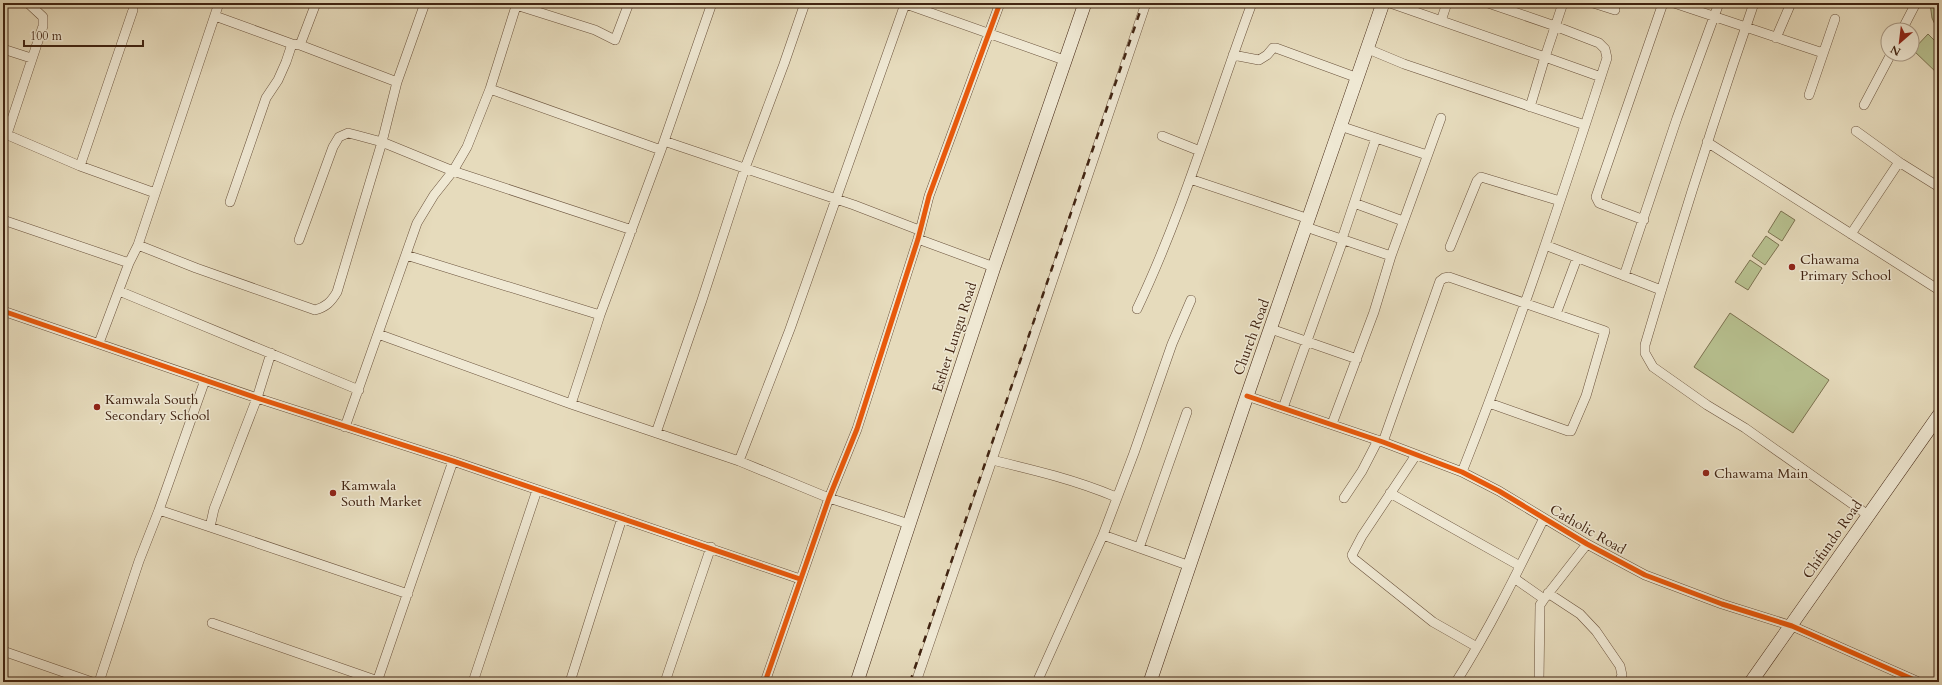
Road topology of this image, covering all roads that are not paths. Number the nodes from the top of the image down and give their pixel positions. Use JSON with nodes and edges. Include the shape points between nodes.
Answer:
{"nodes":[{"id":1,"x":28,"y":3,"type":"edge"},
{"id":2,"x":133,"y":3,"type":"edge"},
{"id":3,"x":219,"y":3,"type":"edge"},
{"id":4,"x":316,"y":3,"type":"edge"},
{"id":5,"x":425,"y":3,"type":"edge"},
{"id":6,"x":629,"y":3,"type":"edge"},
{"id":7,"x":712,"y":3,"type":"edge"},
{"id":8,"x":805,"y":3,"type":"edge"},
{"id":9,"x":904,"y":3,"type":"edge"},
{"id":10,"x":1000,"y":3,"type":"edge"},
{"id":11,"x":1085,"y":3,"type":"edge"},
{"id":12,"x":1146,"y":3,"type":"edge"},
{"id":13,"x":1252,"y":3,"type":"edge"},
{"id":14,"x":1384,"y":3,"type":"edge"},
{"id":15,"x":1390,"y":3,"type":"edge"},
{"id":16,"x":1447,"y":3,"type":"edge"},
{"id":17,"x":1488,"y":3,"type":"edge"},
{"id":18,"x":1563,"y":3,"type":"edge"},
{"id":19,"x":1593,"y":3,"type":"edge"},
{"id":20,"x":1663,"y":3,"type":"edge"},
{"id":21,"x":1674,"y":3,"type":"edge"},
{"id":22,"x":1719,"y":3,"type":"edge"},
{"id":23,"x":1754,"y":3,"type":"edge"},
{"id":24,"x":1791,"y":3,"type":"edge"},
{"id":25,"x":1916,"y":3,"type":"edge"},
{"id":26,"x":516,"y":4,"type":"edge"},
{"id":27,"x":1615,"y":10,"type":"dead end"},
{"id":28,"x":215,"y":16,"type":"junction"},
{"id":29,"x":1714,"y":18,"type":"junction"},
{"id":30,"x":1835,"y":19,"type":"dead end"},
{"id":31,"x":1441,"y":21,"type":"junction"},
{"id":32,"x":1906,"y":22,"type":"edge"},
{"id":33,"x":1555,"y":26,"type":"junction"},
{"id":34,"x":1745,"y":28,"type":"junction"},
{"id":35,"x":989,"y":34,"type":"junction"},
{"id":36,"x":1776,"y":38,"type":"junction"},
{"id":37,"x":296,"y":44,"type":"junction"},
{"id":38,"x":3,"y":49,"type":"edge"},
{"id":39,"x":1368,"y":49,"type":"junction"},
{"id":40,"x":1823,"y":53,"type":"junction"},
{"id":41,"x":1233,"y":56,"type":"junction"},
{"id":42,"x":1545,"y":57,"type":"junction"},
{"id":43,"x":31,"y":58,"type":"junction"},
{"id":44,"x":1064,"y":60,"type":"junction"},
{"id":45,"x":1887,"y":62,"type":"edge"},
{"id":46,"x":1601,"y":77,"type":"junction"},
{"id":47,"x":1358,"y":78,"type":"junction"},
{"id":48,"x":397,"y":82,"type":"junction"},
{"id":49,"x":490,"y":89,"type":"junction"},
{"id":50,"x":1809,"y":95,"type":"dead end"},
{"id":51,"x":1864,"y":106,"type":"dead end"},
{"id":52,"x":1530,"y":107,"type":"junction"},
{"id":53,"x":1441,"y":118,"type":"dead end"},
{"id":54,"x":1585,"y":125,"type":"junction"},
{"id":55,"x":1340,"y":126,"type":"junction"},
{"id":56,"x":1856,"y":131,"type":"dead end"},
{"id":57,"x":5,"y":134,"type":"edge"},
{"id":58,"x":1162,"y":136,"type":"dead end"},
{"id":59,"x":1376,"y":138,"type":"junction"},
{"id":60,"x":382,"y":142,"type":"junction"},
{"id":61,"x":1707,"y":142,"type":"junction"},
{"id":62,"x":662,"y":145,"type":"junction"},
{"id":63,"x":1200,"y":151,"type":"junction"},
{"id":64,"x":1427,"y":155,"type":"junction"},
{"id":65,"x":1899,"y":162,"type":"junction"},
{"id":66,"x":80,"y":166,"type":"junction"},
{"id":67,"x":745,"y":168,"type":"junction"},
{"id":68,"x":453,"y":171,"type":"junction"},
{"id":69,"x":1190,"y":179,"type":"junction"},
{"id":70,"x":1939,"y":187,"type":"edge"},
{"id":71,"x":156,"y":193,"type":"junction"},
{"id":72,"x":835,"y":200,"type":"junction"},
{"id":73,"x":1560,"y":201,"type":"junction"},
{"id":74,"x":230,"y":202,"type":"dead end"},
{"id":75,"x":1354,"y":203,"type":"junction"},
{"id":76,"x":3,"y":220,"type":"edge"},
{"id":77,"x":1644,"y":220,"type":"junction"},
{"id":78,"x":1403,"y":221,"type":"junction"},
{"id":79,"x":1308,"y":223,"type":"junction"},
{"id":80,"x":632,"y":230,"type":"junction"},
{"id":81,"x":919,"y":234,"type":"junction"},
{"id":82,"x":1851,"y":234,"type":"junction"},
{"id":83,"x":299,"y":240,"type":"dead end"},
{"id":84,"x":1342,"y":240,"type":"junction"},
{"id":85,"x":138,"y":245,"type":"junction"},
{"id":86,"x":1545,"y":246,"type":"junction"},
{"id":87,"x":1450,"y":247,"type":"dead end"},
{"id":88,"x":406,"y":255,"type":"junction"},
{"id":89,"x":1390,"y":256,"type":"junction"},
{"id":90,"x":1577,"y":258,"type":"junction"},
{"id":91,"x":129,"y":263,"type":"junction"},
{"id":92,"x":994,"y":267,"type":"junction"},
{"id":93,"x":1624,"y":276,"type":"junction"},
{"id":94,"x":1661,"y":290,"type":"junction"},
{"id":95,"x":1939,"y":290,"type":"edge"},
{"id":96,"x":119,"y":291,"type":"junction"},
{"id":97,"x":1191,"y":300,"type":"dead end"},
{"id":98,"x":1524,"y":303,"type":"junction"},
{"id":99,"x":1137,"y":309,"type":"dead end"},
{"id":100,"x":3,"y":311,"type":"edge"},
{"id":101,"x":1556,"y":314,"type":"junction"},
{"id":102,"x":600,"y":315,"type":"junction"},
{"id":103,"x":1270,"y":329,"type":"junction"},
{"id":104,"x":378,"y":334,"type":"junction"},
{"id":105,"x":1306,"y":342,"type":"junction"},
{"id":106,"x":99,"y":343,"type":"junction"},
{"id":107,"x":271,"y":353,"type":"junction"},
{"id":108,"x":1357,"y":359,"type":"junction"},
{"id":109,"x":206,"y":380,"type":"junction"},
{"id":110,"x":359,"y":390,"type":"junction"},
{"id":111,"x":1247,"y":396,"type":"junction"},
{"id":112,"x":257,"y":398,"type":"junction"},
{"id":113,"x":1489,"y":403,"type":"junction"},
{"id":114,"x":571,"y":404,"type":"junction"},
{"id":115,"x":1283,"y":408,"type":"junction"},
{"id":116,"x":1187,"y":412,"type":"dead end"},
{"id":117,"x":1939,"y":415,"type":"edge"},
{"id":118,"x":1332,"y":424,"type":"junction"},
{"id":119,"x":345,"y":427,"type":"junction"},
{"id":120,"x":656,"y":433,"type":"junction"},
{"id":121,"x":1380,"y":441,"type":"junction"},
{"id":122,"x":1416,"y":455,"type":"junction"},
{"id":123,"x":739,"y":460,"type":"junction"},
{"id":124,"x":992,"y":460,"type":"junction"},
{"id":125,"x":453,"y":461,"type":"junction"},
{"id":126,"x":1462,"y":472,"type":"junction"},
{"id":127,"x":537,"y":490,"type":"junction"},
{"id":128,"x":1390,"y":493,"type":"junction"},
{"id":129,"x":1116,"y":497,"type":"junction"},
{"id":130,"x":829,"y":498,"type":"junction"},
{"id":131,"x":1344,"y":498,"type":"dead end"},
{"id":132,"x":159,"y":510,"type":"junction"},
{"id":133,"x":1868,"y":515,"type":"junction"},
{"id":134,"x":622,"y":518,"type":"junction"},
{"id":135,"x":1544,"y":518,"type":"junction"},
{"id":136,"x":909,"y":524,"type":"junction"},
{"id":137,"x":210,"y":527,"type":"junction"},
{"id":138,"x":1103,"y":535,"type":"junction"},
{"id":139,"x":1587,"y":544,"type":"junction"},
{"id":140,"x":711,"y":548,"type":"junction"},
{"id":141,"x":1139,"y":548,"type":"junction"},
{"id":142,"x":1190,"y":566,"type":"junction"},
{"id":143,"x":1520,"y":566,"type":"junction"},
{"id":144,"x":1514,"y":578,"type":"junction"},
{"id":145,"x":800,"y":579,"type":"junction"},
{"id":146,"x":408,"y":594,"type":"junction"},
{"id":147,"x":1546,"y":596,"type":"junction"},
{"id":148,"x":212,"y":623,"type":"dead end"},
{"id":149,"x":1792,"y":626,"type":"junction"},
{"id":150,"x":1477,"y":647,"type":"junction"},
{"id":151,"x":3,"y":651,"type":"edge"},
{"id":152,"x":378,"y":681,"type":"edge"},
{"id":153,"x":92,"y":682,"type":"edge"},
{"id":154,"x":99,"y":682,"type":"edge"},
{"id":155,"x":473,"y":682,"type":"edge"},
{"id":156,"x":570,"y":682,"type":"edge"},
{"id":157,"x":665,"y":682,"type":"edge"},
{"id":158,"x":765,"y":682,"type":"edge"},
{"id":159,"x":857,"y":682,"type":"edge"},
{"id":160,"x":916,"y":682,"type":"edge"},
{"id":161,"x":1037,"y":682,"type":"edge"},
{"id":162,"x":1150,"y":682,"type":"edge"},
{"id":163,"x":1456,"y":682,"type":"edge"},
{"id":164,"x":1539,"y":682,"type":"edge"},
{"id":165,"x":1619,"y":682,"type":"edge"},
{"id":166,"x":1751,"y":682,"type":"edge"},
{"id":167,"x":1919,"y":682,"type":"edge"}],
"edges":[{"from":1,"to":43,"type":"street","via":[[43,17],[43,26]]},
{"from":2,"to":66,"type":"street","via":[[133,10]]},
{"from":3,"to":28,"type":"street"},
{"from":4,"to":37,"type":"street"},
{"from":5,"to":48,"type":"street"},
{"from":6,"to":26,"type":"street","via":[[615,40],[595,30]]},
{"from":7,"to":62,"type":"street"},
{"from":8,"to":67,"type":"street"},
{"from":9,"to":35,"type":"street"},
{"from":9,"to":72,"type":"street"},
{"from":10,"to":35,"type":"street"},
{"from":11,"to":44,"type":"street","name":"Esther Lungu Road"},
{"from":12,"to":124,"type":"street"},
{"from":13,"to":41,"type":"street"},
{"from":14,"to":39,"type":"street","name":"Church Road"},
{"from":15,"to":31,"type":"street"},
{"from":16,"to":31,"type":"street"},
{"from":17,"to":33,"type":"street"},
{"from":18,"to":33,"type":"street"},
{"from":19,"to":27,"type":"street"},
{"from":20,"to":77,"type":"street","via":[[1596,197],[1599,202]]},
{"from":21,"to":29,"type":"street"},
{"from":22,"to":29,"type":"street"},
{"from":23,"to":34,"type":"street"},
{"from":24,"to":36,"type":"street"},
{"from":25,"to":32,"type":"street"},
{"from":26,"to":49,"type":"street"},
{"from":28,"to":37,"type":"street"},
{"from":28,"to":71,"type":"street"},
{"from":29,"to":34,"type":"street"},
{"from":29,"to":77,"type":"street"},
{"from":30,"to":40,"type":"street"},
{"from":31,"to":42,"type":"street"},
{"from":33,"to":42,"type":"street"},
{"from":33,"to":46,"type":"street","via":[[1599,43],[1605,49],[1607,58]]},
{"from":34,"to":36,"type":"street"},
{"from":34,"to":61,"type":"street"},
{"from":35,"to":44,"type":"street"},
{"from":35,"to":81,"type":"street","via":[[929,196]]},
{"from":36,"to":40,"type":"street"},
{"from":37,"to":48,"type":"street"},
{"from":37,"to":74,"type":"street","via":[[266,98]]},
{"from":38,"to":43,"type":"street"},
{"from":39,"to":47,"type":"street","name":"Church Road"},
{"from":39,"to":52,"type":"street"},
{"from":40,"to":50,"type":"street"},
{"from":41,"to":47,"type":"street","via":[[1259,60],[1276,48]]},
{"from":41,"to":63,"type":"street"},
{"from":42,"to":46,"type":"street"},
{"from":42,"to":52,"type":"street"},
{"from":43,"to":57,"type":"street"},
{"from":44,"to":92,"type":"street","name":"Esther Lungu Road"},
{"from":45,"to":51,"type":"street"},
{"from":46,"to":54,"type":"street"},
{"from":47,"to":55,"type":"street","name":"Church Road"},
{"from":48,"to":60,"type":"street"},
{"from":49,"to":62,"type":"street"},
{"from":49,"to":68,"type":"street","via":[[467,147]]},
{"from":52,"to":54,"type":"street"},
{"from":53,"to":64,"type":"street"},
{"from":54,"to":73,"type":"street"},
{"from":55,"to":59,"type":"street"},
{"from":55,"to":79,"type":"street","name":"Church Road"},
{"from":56,"to":65,"type":"street"},
{"from":57,"to":66,"type":"street"},
{"from":58,"to":63,"type":"street"},
{"from":59,"to":64,"type":"street"},
{"from":59,"to":75,"type":"street"},
{"from":60,"to":68,"type":"street"},
{"from":60,"to":83,"type":"street","via":[[348,134],[339,137]]},
{"from":60,"to":85,"type":"street","via":[[337,292],[331,302],[321,309],[301,306]]},
{"from":61,"to":82,"type":"street"},
{"from":61,"to":94,"type":"street"},
{"from":62,"to":67,"type":"street"},
{"from":62,"to":80,"type":"street"},
{"from":63,"to":69,"type":"street"},
{"from":64,"to":78,"type":"street"},
{"from":65,"to":70,"type":"street"},
{"from":65,"to":82,"type":"street"},
{"from":66,"to":71,"type":"street"},
{"from":67,"to":72,"type":"street"},
{"from":67,"to":120,"type":"street"},
{"from":68,"to":80,"type":"street"},
{"from":68,"to":88,"type":"street","via":[[417,223]]},
{"from":69,"to":79,"type":"street"},
{"from":69,"to":99,"type":"street","via":[[1157,267]]},
{"from":71,"to":85,"type":"street"},
{"from":72,"to":81,"type":"street"},
{"from":72,"to":123,"type":"street","via":[[790,329]]},
{"from":73,"to":86,"type":"street"},
{"from":73,"to":87,"type":"street","via":[[1481,177],[1477,181]]},
{"from":75,"to":78,"type":"street"},
{"from":75,"to":84,"type":"street"},
{"from":76,"to":91,"type":"street"},
{"from":77,"to":93,"type":"street"},
{"from":78,"to":89,"type":"street"},
{"from":79,"to":84,"type":"street"},
{"from":79,"to":103,"type":"street","name":"Church Road"},
{"from":80,"to":102,"type":"street"},
{"from":81,"to":92,"type":"street"},
{"from":81,"to":130,"type":"street","via":[[857,429]]},
{"from":82,"to":95,"type":"street"},
{"from":84,"to":89,"type":"street"},
{"from":84,"to":105,"type":"street"},
{"from":85,"to":91,"type":"street"},
{"from":86,"to":90,"type":"street"},
{"from":86,"to":98,"type":"street"},
{"from":88,"to":102,"type":"street"},
{"from":88,"to":104,"type":"street"},
{"from":89,"to":108,"type":"street"},
{"from":90,"to":93,"type":"street"},
{"from":90,"to":101,"type":"street"},
{"from":91,"to":96,"type":"street"},
{"from":92,"to":136,"type":"street","name":"Esther Lungu Road"},
{"from":93,"to":94,"type":"street"},
{"from":94,"to":133,"type":"street","via":[[1645,345],[1645,353],[1653,366],[1707,405],[1746,428]]},
{"from":96,"to":106,"type":"street"},
{"from":96,"to":107,"type":"street"},
{"from":97,"to":129,"type":"street","via":[[1178,326]]},
{"from":98,"to":101,"type":"street"},
{"from":98,"to":113,"type":"street"},
{"from":98,"to":121,"type":"street","via":[[1449,277],[1440,281]]},
{"from":100,"to":106,"type":"street"},
{"from":101,"to":113,"type":"street","via":[[1605,332],[1586,396],[1571,430]]},
{"from":102,"to":114,"type":"street"},
{"from":103,"to":105,"type":"street"},
{"from":103,"to":111,"type":"street","name":"Church Road"},
{"from":104,"to":110,"type":"street"},
{"from":104,"to":114,"type":"street"},
{"from":105,"to":108,"type":"street"},
{"from":105,"to":115,"type":"street"},
{"from":106,"to":109,"type":"street"},
{"from":107,"to":110,"type":"street"},
{"from":107,"to":112,"type":"street"},
{"from":108,"to":118,"type":"street"},
{"from":109,"to":112,"type":"street"},
{"from":109,"to":132,"type":"street"},
{"from":110,"to":119,"type":"street"},
{"from":111,"to":115,"type":"street","name":"Catholic Road"},
{"from":111,"to":142,"type":"street","name":"Church Road"},
{"from":112,"to":119,"type":"street"},
{"from":112,"to":137,"type":"street","via":[[214,509]]},
{"from":113,"to":126,"type":"street"},
{"from":114,"to":120,"type":"street"},
{"from":115,"to":118,"type":"street","name":"Catholic Road"},
{"from":116,"to":141,"type":"street"},
{"from":117,"to":133,"type":"street","name":"Chifundo Road"},
{"from":118,"to":121,"type":"street","name":"Catholic Road"},
{"from":119,"to":125,"type":"street"},
{"from":120,"to":123,"type":"street"},
{"from":121,"to":122,"type":"street","name":"Catholic Road"},
{"from":121,"to":131,"type":"street"},
{"from":122,"to":126,"type":"street","name":"Catholic Road"},
{"from":122,"to":128,"type":"street"},
{"from":123,"to":130,"type":"street"},
{"from":124,"to":129,"type":"street","via":[[1035,470]]},
{"from":124,"to":160,"type":"street"},
{"from":125,"to":127,"type":"street"},
{"from":125,"to":146,"type":"street"},
{"from":126,"to":135,"type":"street","name":"Catholic Road"},
{"from":127,"to":134,"type":"street"},
{"from":127,"to":155,"type":"street"},
{"from":128,"to":143,"type":"street"},
{"from":128,"to":150,"type":"street","via":[[1354,549],[1354,559],[1433,622]]},
{"from":129,"to":138,"type":"street"},
{"from":130,"to":136,"type":"street"},
{"from":130,"to":145,"type":"street"},
{"from":132,"to":137,"type":"street"},
{"from":132,"to":154,"type":"street","via":[[139,561]]},
{"from":133,"to":149,"type":"street","name":"Chifundo Road"},
{"from":134,"to":140,"type":"street"},
{"from":134,"to":156,"type":"street"},
{"from":135,"to":139,"type":"street","name":"Catholic Road"},
{"from":135,"to":143,"type":"street"},
{"from":136,"to":159,"type":"street","name":"Esther Lungu Road"},
{"from":137,"to":146,"type":"street"},
{"from":138,"to":141,"type":"street"},
{"from":138,"to":161,"type":"street"},
{"from":139,"to":147,"type":"street"},
{"from":139,"to":149,"type":"street","name":"Catholic Road","via":[[1645,575],[1680,590]]},
{"from":140,"to":145,"type":"street"},
{"from":140,"to":157,"type":"street"},
{"from":141,"to":142,"type":"street"},
{"from":142,"to":162,"type":"street","name":"Church Road"},
{"from":143,"to":144,"type":"street"},
{"from":144,"to":147,"type":"street"},
{"from":144,"to":150,"type":"street"},
{"from":145,"to":158,"type":"street"},
{"from":146,"to":152,"type":"street"},
{"from":147,"to":164,"type":"street","via":[[1539,610]]},
{"from":147,"to":165,"type":"street","via":[[1580,614],[1596,631],[1620,666],[1622,675]]},
{"from":148,"to":152,"type":"street"},
{"from":149,"to":166,"type":"street","name":"Chifundo Road"},
{"from":149,"to":167,"type":"street","name":"Catholic Road"},
{"from":150,"to":163,"type":"street"},
{"from":151,"to":153,"type":"street"}]}
